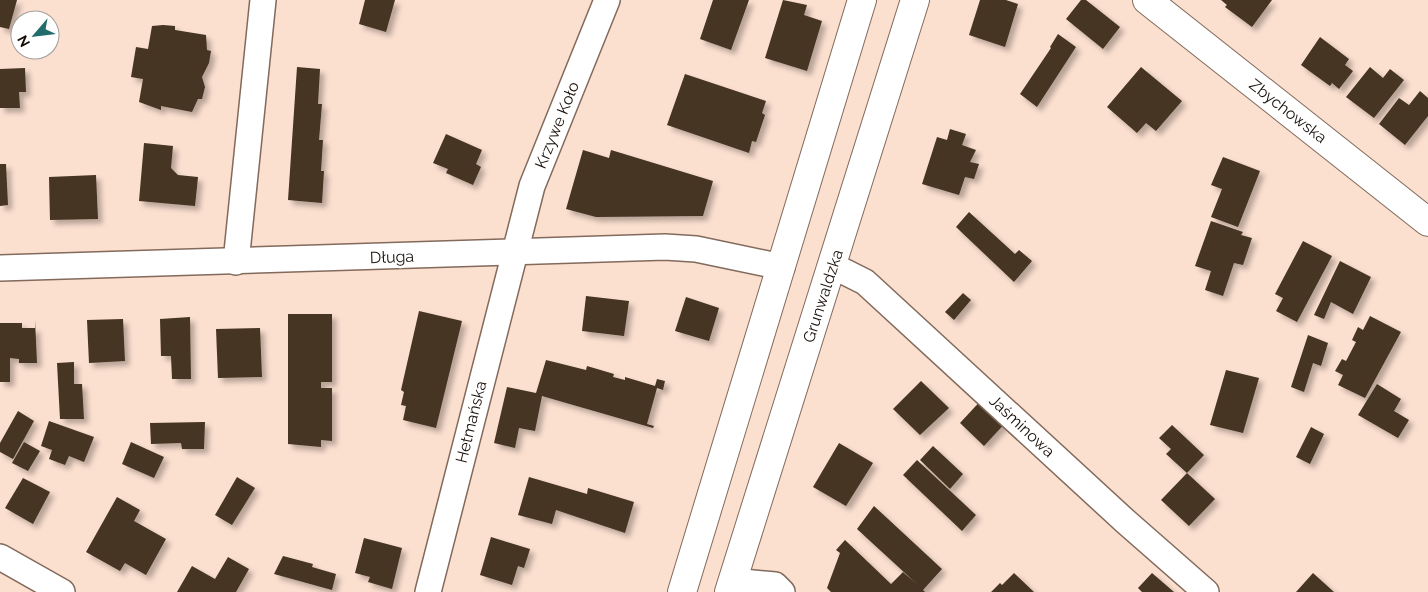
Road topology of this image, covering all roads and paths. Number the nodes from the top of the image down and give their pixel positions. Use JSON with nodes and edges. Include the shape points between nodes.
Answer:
{"nodes":[{"id":1,"x":263,"y":0,"type":"edge"},
{"id":2,"x":608,"y":0,"type":"edge"},
{"id":3,"x":862,"y":0,"type":"edge"},
{"id":4,"x":915,"y":0,"type":"edge"},
{"id":5,"x":1147,"y":0,"type":"edge"},
{"id":6,"x":1428,"y":222,"type":"edge"},
{"id":7,"x":514,"y":253,"type":"junction"},
{"id":8,"x":236,"y":262,"type":"junction"},
{"id":9,"x":833,"y":266,"type":"junction"},
{"id":10,"x":782,"y":267,"type":"junction"},
{"id":11,"x":0,"y":268,"type":"edge"},
{"id":12,"x":0,"y":557,"type":"edge"},
{"id":13,"x":731,"y":586,"type":"edge"},
{"id":14,"x":62,"y":592,"type":"edge"},
{"id":15,"x":428,"y":592,"type":"edge"},
{"id":16,"x":682,"y":592,"type":"edge"},
{"id":17,"x":782,"y":592,"type":"edge"},
{"id":18,"x":1206,"y":592,"type":"edge"}],
"edges":[{"from":1,"to":8,"type":"street"},
{"from":2,"to":7,"type":"street","name":"Krzywe Koło","via":[[532,186]]},
{"from":3,"to":10,"type":"main road"},
{"from":4,"to":9,"type":"main road","name":"Grunwaldzka"},
{"from":5,"to":6,"type":"main road","name":"Zbychowska"},
{"from":7,"to":8,"type":"street","name":"Długa"},
{"from":7,"to":10,"type":"street","name":"Długa","via":[[665,247]]},
{"from":7,"to":15,"type":"street","name":"Hetmańska"},
{"from":8,"to":11,"type":"street","name":"Długa"},
{"from":9,"to":13,"type":"main road","name":"Grunwaldzka"},
{"from":9,"to":18,"type":"street","name":"Jaśminowa","via":[[865,282]]},
{"from":10,"to":16,"type":"main road"},
{"from":12,"to":14,"type":"street"},
{"from":13,"to":17,"type":"street","via":[[775,585]]}]}
